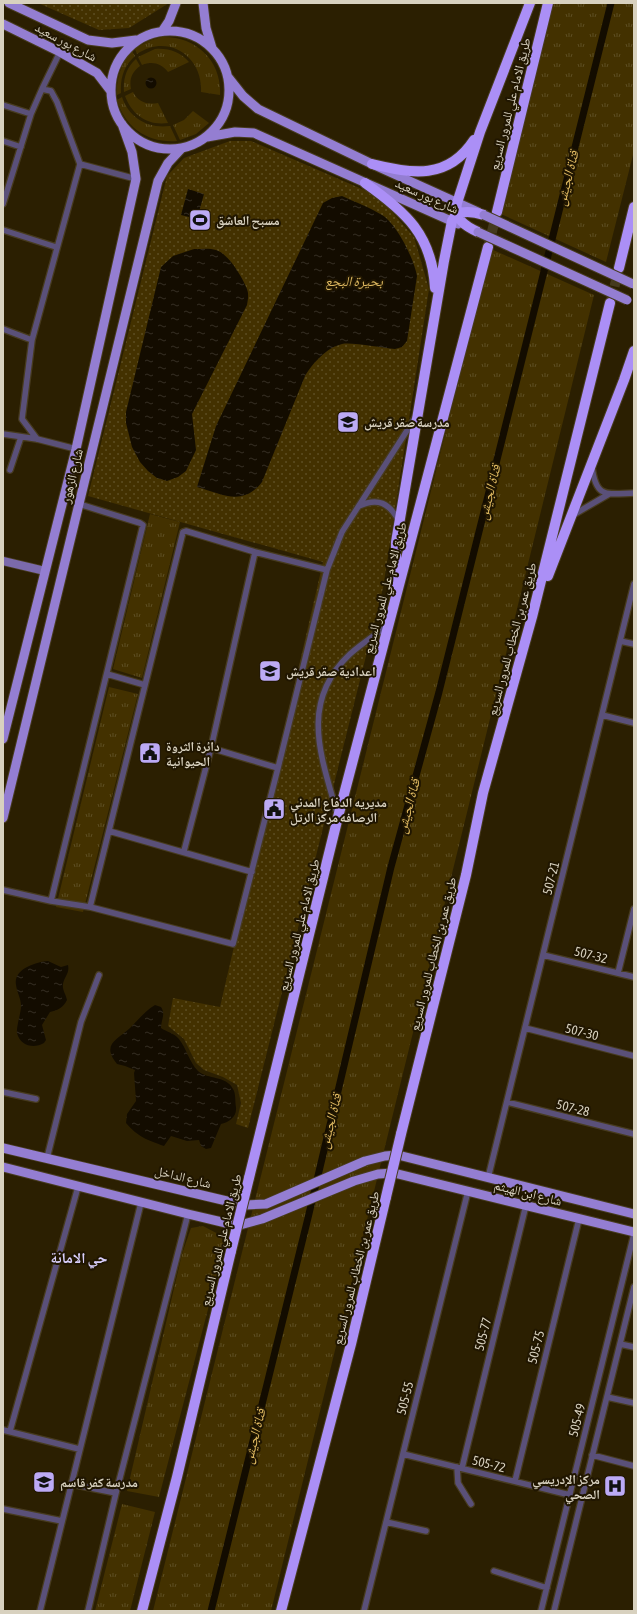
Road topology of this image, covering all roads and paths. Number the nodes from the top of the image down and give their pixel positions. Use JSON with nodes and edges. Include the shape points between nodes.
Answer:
{"nodes":[{"id":1,"x":9,"y":3,"type":"edge"},
{"id":2,"x":176,"y":3,"type":"edge"},
{"id":3,"x":203,"y":3,"type":"edge"},
{"id":4,"x":530,"y":3,"type":"edge"},
{"id":5,"x":548,"y":3,"type":"edge"},
{"id":6,"x":3,"y":24,"type":"edge"},
{"id":7,"x":163,"y":30,"type":"junction"},
{"id":8,"x":136,"y":40,"type":"junction"},
{"id":9,"x":212,"y":48,"type":"junction"},
{"id":10,"x":60,"y":52,"type":"junction"},
{"id":11,"x":228,"y":77,"type":"junction"},
{"id":12,"x":42,"y":89,"type":"junction"},
{"id":13,"x":110,"y":90,"type":"junction"},
{"id":14,"x":3,"y":105,"type":"edge"},
{"id":15,"x":31,"y":114,"type":"junction"},
{"id":16,"x":122,"y":124,"type":"junction"},
{"id":17,"x":480,"y":132,"type":"junction"},
{"id":18,"x":206,"y":137,"type":"junction"},
{"id":19,"x":3,"y":141,"type":"edge"},
{"id":20,"x":21,"y":147,"type":"junction"},
{"id":21,"x":182,"y":148,"type":"junction"},
{"id":22,"x":80,"y":164,"type":"junction"},
{"id":23,"x":372,"y":164,"type":"junction"},
{"id":24,"x":136,"y":179,"type":"junction"},
{"id":25,"x":365,"y":183,"type":"junction"},
{"id":26,"x":6,"y":185,"type":"edge"},
{"id":27,"x":3,"y":204,"type":"edge"},
{"id":28,"x":634,"y":207,"type":"edge"},
{"id":29,"x":496,"y":212,"type":"tunnel mouth"},
{"id":30,"x":458,"y":214,"type":"junction"},
{"id":31,"x":484,"y":215,"type":"joint"},
{"id":32,"x":3,"y":230,"type":"edge"},
{"id":33,"x":478,"y":232,"type":"joint"},
{"id":34,"x":56,"y":247,"type":"junction"},
{"id":35,"x":488,"y":247,"type":"tunnel mouth"},
{"id":36,"x":619,"y":268,"type":"tunnel mouth"},
{"id":37,"x":634,"y":284,"type":"edge"},
{"id":38,"x":632,"y":302,"type":"edge"},
{"id":39,"x":436,"y":303,"type":"junction"},
{"id":40,"x":610,"y":303,"type":"tunnel mouth"},
{"id":41,"x":3,"y":329,"type":"edge"},
{"id":42,"x":32,"y":340,"type":"junction"},
{"id":43,"x":634,"y":350,"type":"edge"},
{"id":44,"x":634,"y":365,"type":"edge"},
{"id":45,"x":624,"y":380,"type":"junction"},
{"id":46,"x":418,"y":412,"type":"junction"},
{"id":47,"x":3,"y":434,"type":"edge"},
{"id":48,"x":21,"y":437,"type":"junction"},
{"id":49,"x":37,"y":439,"type":"junction"},
{"id":50,"x":76,"y":449,"type":"junction"},
{"id":51,"x":591,"y":464,"type":"junction"},
{"id":52,"x":10,"y":470,"type":"dead end"},
{"id":53,"x":634,"y":493,"type":"edge"},
{"id":54,"x":609,"y":494,"type":"junction"},
{"id":55,"x":63,"y":499,"type":"junction"},
{"id":56,"x":78,"y":504,"type":"junction"},
{"id":57,"x":359,"y":506,"type":"junction"},
{"id":58,"x":571,"y":516,"type":"junction"},
{"id":59,"x":400,"y":522,"type":"junction"},
{"id":60,"x":255,"y":552,"type":"junction"},
{"id":61,"x":3,"y":561,"type":"edge"},
{"id":62,"x":327,"y":570,"type":"junction"},
{"id":63,"x":45,"y":571,"type":"junction"},
{"id":64,"x":634,"y":584,"type":"edge"},
{"id":65,"x":396,"y":595,"type":"junction"},
{"id":66,"x":532,"y":617,"type":"junction"},
{"id":67,"x":389,"y":625,"type":"junction"},
{"id":68,"x":620,"y":641,"type":"junction"},
{"id":69,"x":634,"y":644,"type":"edge"},
{"id":70,"x":107,"y":674,"type":"junction"},
{"id":71,"x":145,"y":685,"type":"junction"},
{"id":72,"x":602,"y":715,"type":"junction"},
{"id":73,"x":634,"y":723,"type":"edge"},
{"id":74,"x":3,"y":739,"type":"edge"},
{"id":75,"x":211,"y":748,"type":"junction"},
{"id":76,"x":278,"y":768,"type":"junction"},
{"id":77,"x":338,"y":817,"type":"junction"},
{"id":78,"x":3,"y":818,"type":"edge"},
{"id":79,"x":109,"y":831,"type":"junction"},
{"id":80,"x":184,"y":851,"type":"junction"},
{"id":81,"x":252,"y":872,"type":"junction"},
{"id":82,"x":3,"y":890,"type":"edge"},
{"id":83,"x":51,"y":900,"type":"junction"},
{"id":84,"x":90,"y":907,"type":"junction"},
{"id":85,"x":634,"y":909,"type":"edge"},
{"id":86,"x":543,"y":955,"type":"junction"},
{"id":87,"x":618,"y":973,"type":"junction"},
{"id":88,"x":99,"y":975,"type":"dead end"},
{"id":89,"x":634,"y":977,"type":"edge"},
{"id":90,"x":525,"y":1028,"type":"junction"},
{"id":91,"x":634,"y":1056,"type":"edge"},
{"id":92,"x":3,"y":1092,"type":"edge"},
{"id":93,"x":36,"y":1100,"type":"dead end"},
{"id":94,"x":507,"y":1102,"type":"junction"},
{"id":95,"x":634,"y":1134,"type":"edge"},
{"id":96,"x":3,"y":1148,"type":"edge"},
{"id":97,"x":48,"y":1158,"type":"junction"},
{"id":98,"x":422,"y":1161,"type":"joint"},
{"id":99,"x":3,"y":1167,"type":"edge"},
{"id":100,"x":488,"y":1178,"type":"junction"},
{"id":101,"x":514,"y":1184,"type":"junction"},
{"id":102,"x":78,"y":1187,"type":"junction"},
{"id":103,"x":468,"y":1191,"type":"junction"},
{"id":104,"x":510,"y":1201,"type":"junction"},
{"id":105,"x":140,"y":1203,"type":"junction"},
{"id":106,"x":526,"y":1205,"type":"junction"},
{"id":107,"x":188,"y":1214,"type":"junction"},
{"id":108,"x":634,"y":1214,"type":"edge"},
{"id":109,"x":579,"y":1219,"type":"junction"},
{"id":110,"x":634,"y":1233,"type":"edge"},
{"id":111,"x":634,"y":1290,"type":"edge"},
{"id":112,"x":620,"y":1344,"type":"junction"},
{"id":113,"x":634,"y":1347,"type":"edge"},
{"id":114,"x":607,"y":1397,"type":"junction"},
{"id":115,"x":634,"y":1403,"type":"edge"},
{"id":116,"x":3,"y":1430,"type":"edge"},
{"id":117,"x":10,"y":1431,"type":"junction"},
{"id":118,"x":79,"y":1449,"type":"junction"},
{"id":119,"x":402,"y":1454,"type":"junction"},
{"id":120,"x":592,"y":1455,"type":"junction"},
{"id":121,"x":634,"y":1466,"type":"edge"},
{"id":122,"x":459,"y":1468,"type":"junction"},
{"id":123,"x":514,"y":1481,"type":"junction"},
{"id":124,"x":71,"y":1484,"type":"junction"},
{"id":125,"x":116,"y":1493,"type":"junction"},
{"id":126,"x":570,"y":1495,"type":"junction"},
{"id":127,"x":471,"y":1504,"type":"dead end"},
{"id":128,"x":3,"y":1509,"type":"edge"},
{"id":129,"x":62,"y":1521,"type":"junction"},
{"id":130,"x":386,"y":1522,"type":"junction"},
{"id":131,"x":426,"y":1531,"type":"dead end"},
{"id":132,"x":494,"y":1571,"type":"dead end"},
{"id":133,"x":547,"y":1588,"type":"junction"},
{"id":134,"x":40,"y":1611,"type":"edge"},
{"id":135,"x":88,"y":1611,"type":"edge"},
{"id":136,"x":142,"y":1611,"type":"edge"},
{"id":137,"x":281,"y":1611,"type":"edge"},
{"id":138,"x":364,"y":1611,"type":"edge"},
{"id":139,"x":541,"y":1611,"type":"edge"},
{"id":140,"x":554,"y":1611,"type":"edge"}],
"edges":[{"from":1,"to":8,"type":"main road","name":"شارع بور سعيد","via":[[88,40],[112,43]]},
{"from":2,"to":7,"type":"main road"},
{"from":3,"to":9,"type":"main road"},
{"from":4,"to":17,"type":"highway"},
{"from":5,"to":29,"type":"highway","name":"طريق الامام علي للمرور السريع"},
{"from":6,"to":10,"type":"main road","name":"شارع بور سعيد"},
{"from":7,"to":8,"type":"main road"},
{"from":7,"to":9,"type":"main road","via":[[180,31],[197,37]]},
{"from":8,"to":13,"type":"main road","via":[[122,54],[113,71]]},
{"from":9,"to":11,"type":"main road","via":[[222,61]]},
{"from":10,"to":12,"type":"street"},
{"from":10,"to":13,"type":"main road","name":"شارع بور سعيد","via":[[97,73]]},
{"from":11,"to":18,"type":"main road","via":[[229,94],[226,110],[218,125]]},
{"from":11,"to":23,"type":"main road","name":"شارع بور سعيد","via":[[243,96],[258,109]]},
{"from":12,"to":15,"type":"street"},
{"from":12,"to":22,"type":"street","via":[[51,91],[57,102]]},
{"from":13,"to":16,"type":"main road","via":[[113,108]]},
{"from":14,"to":15,"type":"street"},
{"from":15,"to":20,"type":"street"},
{"from":16,"to":21,"type":"main road","via":[[133,136],[148,145],[165,149]]},
{"from":16,"to":24,"type":"main road","name":"شارع الزهور","via":[[132,152]]},
{"from":17,"to":23,"type":"highway","via":[[460,156],[442,168],[422,172],[402,171]]},
{"from":17,"to":30,"type":"highway"},
{"from":18,"to":21,"type":"main road"},
{"from":18,"to":25,"type":"main road","name":"شارع بور سعيد","via":[[221,133],[254,133]]},
{"from":19,"to":20,"type":"street"},
{"from":20,"to":26,"type":"street"},
{"from":21,"to":56,"type":"main road","name":"شارع الزهور","via":[[168,163],[158,181]]},
{"from":22,"to":24,"type":"street"},
{"from":22,"to":34,"type":"street"},
{"from":23,"to":30,"type":"main road","name":"شارع بور سعيد"},
{"from":24,"to":50,"type":"main road","name":"شارع الزهور"},
{"from":25,"to":30,"type":"main road","name":"شارع بور سعيد"},
{"from":25,"to":39,"type":"highway","via":[[402,212],[421,236],[433,266]]},
{"from":26,"to":27,"type":"street"},
{"from":28,"to":36,"type":"highway"},
{"from":30,"to":31,"type":"highway","via":[[470,211]]},
{"from":30,"to":33,"type":"highway","via":[[466,226]]},
{"from":30,"to":39,"type":"highway"},
{"from":31,"to":37,"type":"main road","bridge":true},
{"from":32,"to":34,"type":"street"},
{"from":33,"to":38,"type":"main road","bridge":true},
{"from":34,"to":42,"type":"street"},
{"from":35,"to":65,"type":"highway","name":"طريق الامام علي للمرور السريع"},
{"from":39,"to":46,"type":"highway"},
{"from":40,"to":66,"type":"highway","name":"طريق عمر بن الخطاب للمرور السريع"},
{"from":41,"to":42,"type":"street"},
{"from":42,"to":49,"type":"street","via":[[22,419]]},
{"from":43,"to":45,"type":"highway"},
{"from":44,"to":45,"type":"highway"},
{"from":45,"to":51,"type":"highway"},
{"from":46,"to":57,"type":"street"},
{"from":46,"to":59,"type":"highway"},
{"from":47,"to":48,"type":"street"},
{"from":48,"to":49,"type":"street"},
{"from":48,"to":52,"type":"street"},
{"from":49,"to":50,"type":"street"},
{"from":50,"to":55,"type":"main road","name":"شارع الزهور"},
{"from":51,"to":54,"type":"street","via":[[594,483]]},
{"from":51,"to":58,"type":"highway"},
{"from":53,"to":54,"type":"street"},
{"from":54,"to":58,"type":"street"},
{"from":55,"to":56,"type":"main road"},
{"from":55,"to":63,"type":"main road","name":"شارع الزهور"},
{"from":56,"to":70,"type":"street","via":[[143,526]]},
{"from":56,"to":78,"type":"main road","name":"شارع الزهور"},
{"from":57,"to":59,"type":"street","via":[[372,501],[378,502],[390,508]]},
{"from":57,"to":62,"type":"street","via":[[342,532]]},
{"from":58,"to":66,"type":"highway"},
{"from":59,"to":65,"type":"highway","via":[[396,548]]},
{"from":60,"to":62,"type":"street"},
{"from":60,"to":71,"type":"street","via":[[183,532]]},
{"from":60,"to":75,"type":"street"},
{"from":61,"to":63,"type":"street"},
{"from":62,"to":76,"type":"street"},
{"from":63,"to":74,"type":"main road","name":"شارع الزهور"},
{"from":64,"to":68,"type":"street","name":"507-21"},
{"from":65,"to":67,"type":"highway","name":"طريق الامام علي للمرور السريع"},
{"from":66,"to":137,"type":"highway","name":"طريق عمر بن الخطاب للمرور السريع","bridge":true,"via":[[483,793],[466,875],[351,1344]]},
{"from":67,"to":77,"type":"highway","name":"طريق الامام علي للمرور السريع"},
{"from":67,"to":77,"type":"street","via":[[351,653],[341,664],[321,700],[318,742]]},
{"from":68,"to":69,"type":"street"},
{"from":68,"to":72,"type":"street","name":"507-21"},
{"from":70,"to":71,"type":"street"},
{"from":70,"to":83,"type":"street"},
{"from":71,"to":79,"type":"street"},
{"from":72,"to":73,"type":"street"},
{"from":72,"to":86,"type":"street","name":"507-21"},
{"from":75,"to":76,"type":"street"},
{"from":75,"to":80,"type":"street"},
{"from":76,"to":81,"type":"street"},
{"from":77,"to":136,"type":"highway","name":"طريق الامام علي للمرور السريع","bridge":true},
{"from":79,"to":80,"type":"street"},
{"from":79,"to":84,"type":"street"},
{"from":80,"to":81,"type":"street"},
{"from":81,"to":84,"type":"street","via":[[233,944]]},
{"from":82,"to":83,"type":"street"},
{"from":83,"to":84,"type":"street"},
{"from":85,"to":87,"type":"street"},
{"from":86,"to":87,"type":"street","name":"507-32"},
{"from":86,"to":90,"type":"street","name":"507-21"},
{"from":87,"to":89,"type":"street","name":"507-32"},
{"from":88,"to":97,"type":"street","via":[[81,1022]]},
{"from":90,"to":91,"type":"street","name":"507-30"},
{"from":90,"to":94,"type":"street","name":"507-21"},
{"from":92,"to":93,"type":"street"},
{"from":94,"to":95,"type":"street","name":"507-28"},
{"from":94,"to":100,"type":"street","name":"507-21"},
{"from":96,"to":97,"type":"main road","name":"شارع الداخل"},
{"from":97,"to":98,"type":"main road","name":"شارع الداخل","bridge":true,"via":[[246,1205],[261,1204],[376,1158],[398,1156]]},
{"from":98,"to":100,"type":"main road","name":"شارع ابن الهيثم"},
{"from":99,"to":102,"type":"main road"},
{"from":100,"to":101,"type":"main road","name":"شارع ابن الهيثم"},
{"from":101,"to":104,"type":"main road"},
{"from":101,"to":108,"type":"main road","name":"شارع ابن الهيثم"},
{"from":102,"to":105,"type":"main road"},
{"from":102,"to":117,"type":"street"},
{"from":103,"to":104,"type":"main road","name":"شارع ابن الهيثم"},
{"from":103,"to":107,"type":"main road","name":"شارع ابن الهيثم","bridge":true,"via":[[394,1173],[378,1174],[240,1225]]},
{"from":103,"to":119,"type":"street","name":"505-55"},
{"from":104,"to":106,"type":"main road","name":"شارع ابن الهيثم"},
{"from":105,"to":107,"type":"main road"},
{"from":105,"to":118,"type":"street"},
{"from":106,"to":109,"type":"main road","name":"شارع ابن الهيثم"},
{"from":106,"to":122,"type":"street","name":"505-77"},
{"from":107,"to":125,"type":"street"},
{"from":109,"to":110,"type":"main road","name":"شارع ابن الهيثم"},
{"from":109,"to":123,"type":"street","name":"505-75"},
{"from":110,"to":126,"type":"street","name":"505-49"},
{"from":111,"to":112,"type":"street","name":"505-49"},
{"from":112,"to":113,"type":"street"},
{"from":112,"to":114,"type":"street","name":"505-49"},
{"from":114,"to":115,"type":"street"},
{"from":114,"to":120,"type":"street","name":"505-49"},
{"from":116,"to":117,"type":"street"},
{"from":117,"to":118,"type":"street"},
{"from":118,"to":124,"type":"street"},
{"from":119,"to":122,"type":"street","name":"505-72"},
{"from":119,"to":130,"type":"street","name":"505-55"},
{"from":120,"to":121,"type":"street"},
{"from":120,"to":140,"type":"street","name":"505-49"},
{"from":122,"to":123,"type":"street","name":"505-72"},
{"from":122,"to":127,"type":"street","via":[[458,1483]]},
{"from":123,"to":126,"type":"street","name":"505-72"},
{"from":124,"to":125,"type":"street"},
{"from":124,"to":129,"type":"street"},
{"from":125,"to":135,"type":"street"},
{"from":126,"to":133,"type":"street","name":"505-49"},
{"from":128,"to":129,"type":"street"},
{"from":129,"to":134,"type":"street"},
{"from":130,"to":131,"type":"street"},
{"from":130,"to":138,"type":"street","name":"505-55"},
{"from":132,"to":133,"type":"street"},
{"from":133,"to":139,"type":"street","name":"505-49"}]}
